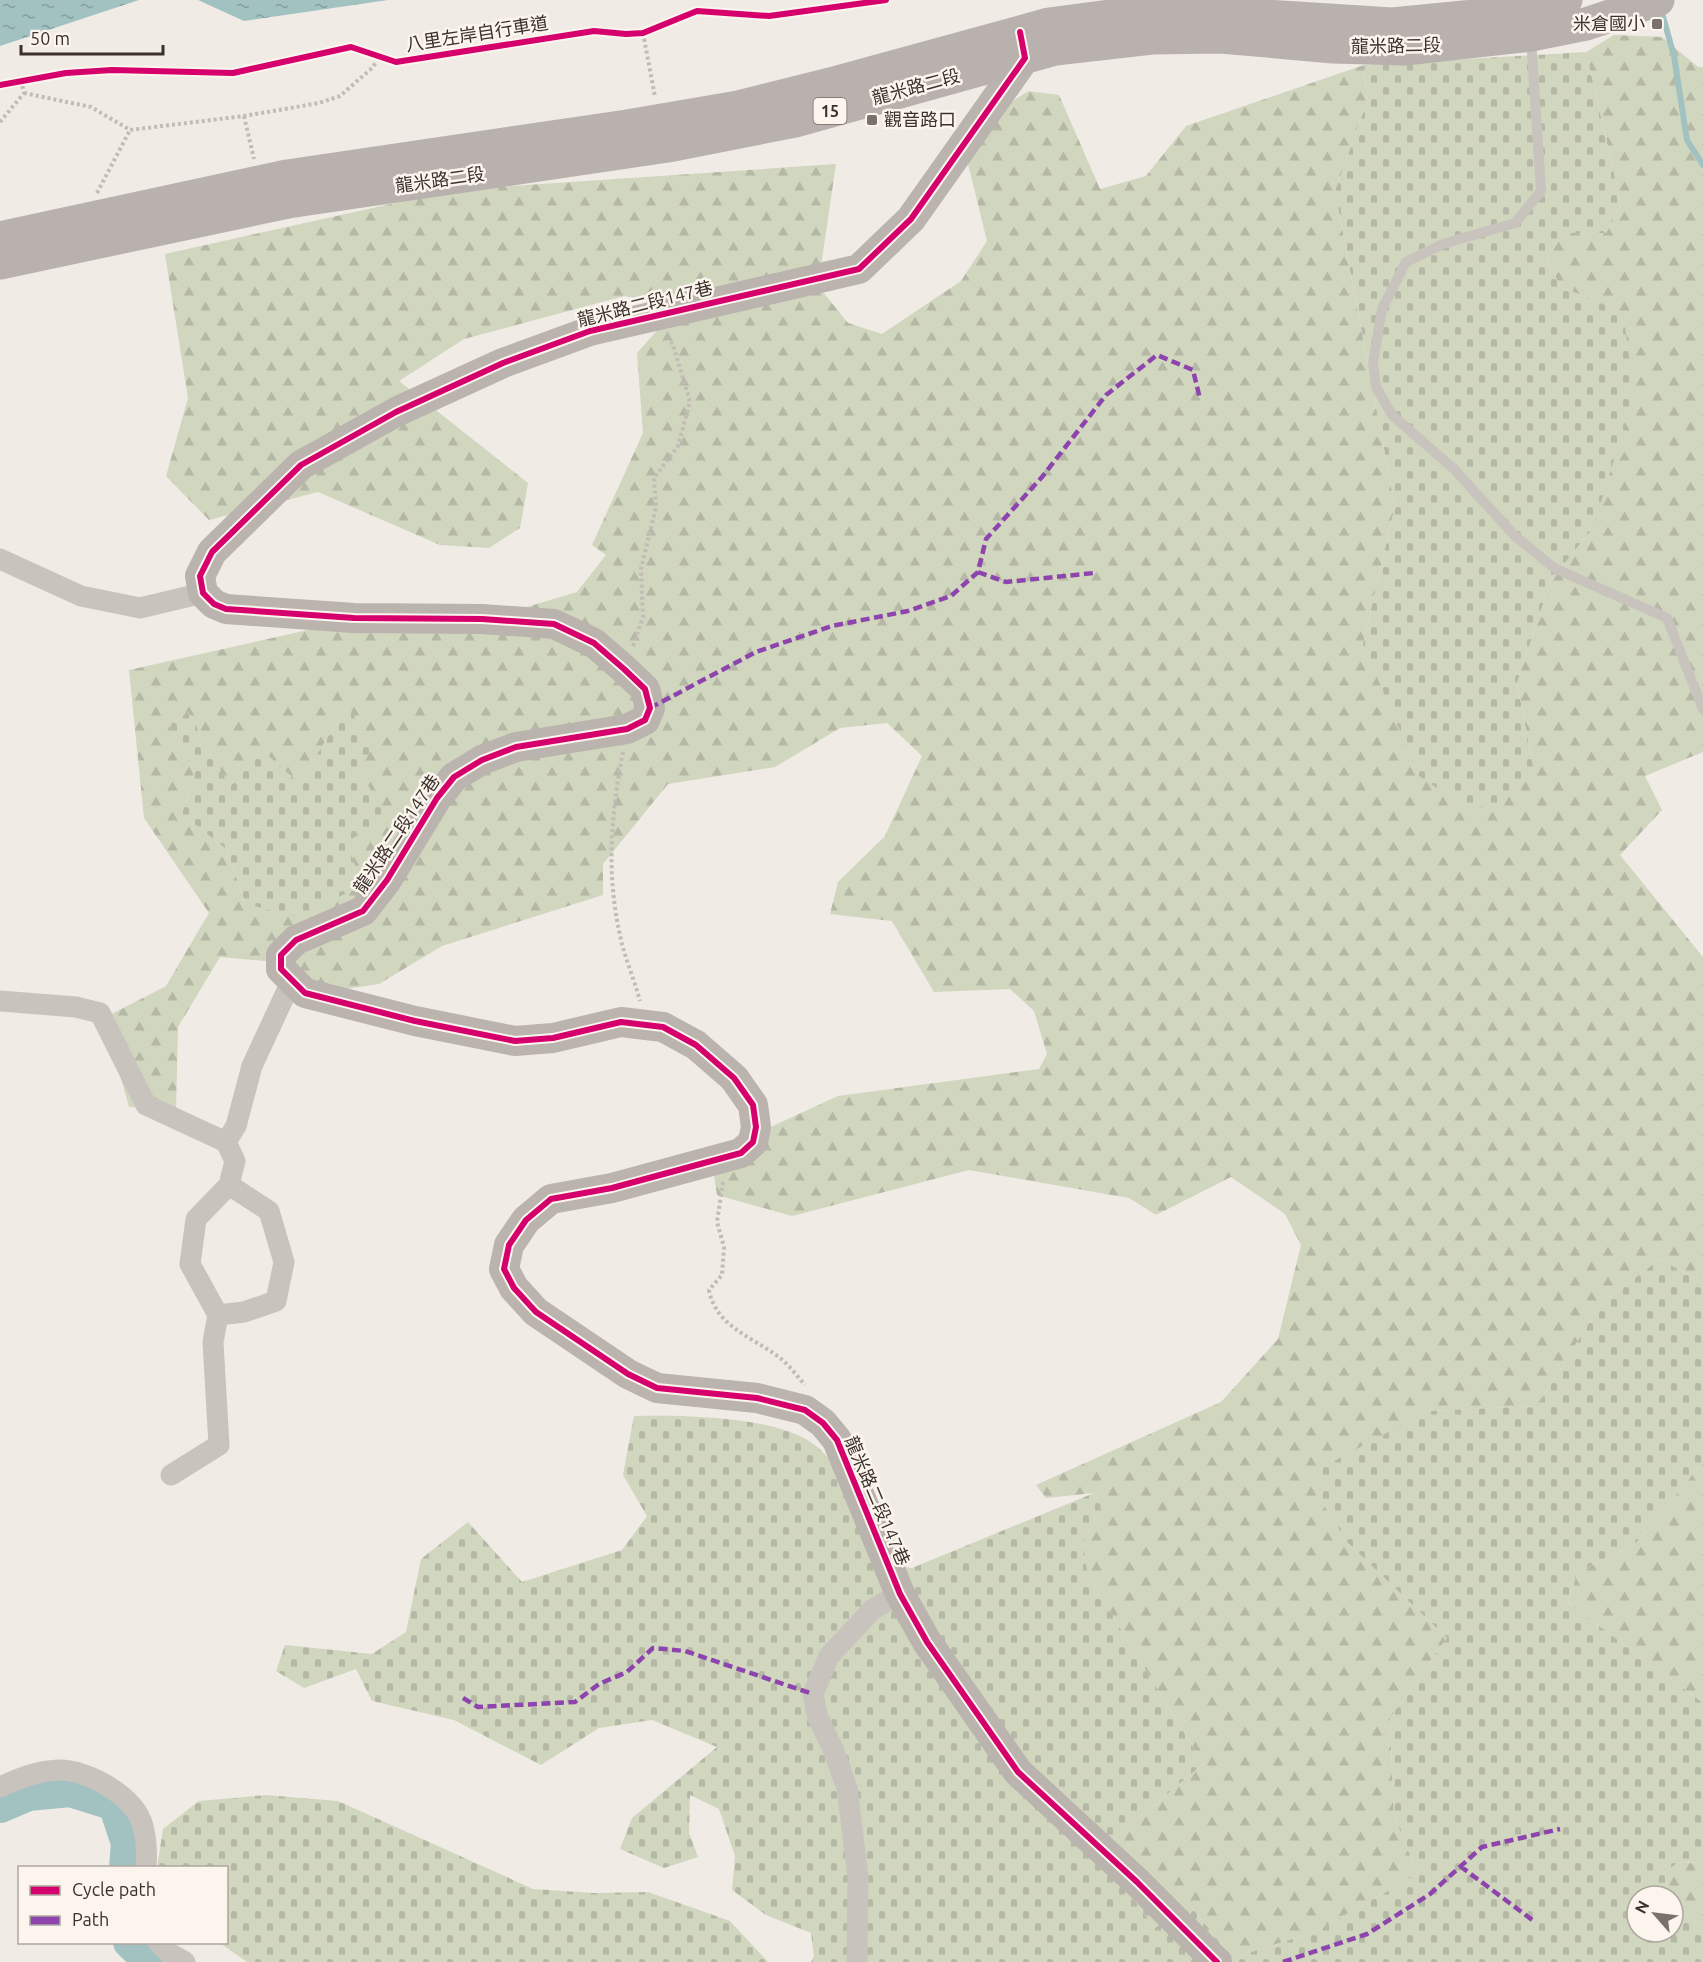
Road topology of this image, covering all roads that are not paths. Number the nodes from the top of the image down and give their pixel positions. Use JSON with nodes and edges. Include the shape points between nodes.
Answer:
{"nodes":[{"id":1,"x":1566,"y":0,"type":"edge"},
{"id":2,"x":1658,"y":0,"type":"edge"},
{"id":3,"x":1531,"y":35,"type":"junction"},
{"id":4,"x":1022,"y":45,"type":"junction"},
{"id":5,"x":0,"y":238,"type":"edge"},
{"id":6,"x":0,"y":263,"type":"edge"},
{"id":7,"x":0,"y":559,"type":"edge"},
{"id":8,"x":203,"y":593,"type":"junction"},
{"id":9,"x":1703,"y":709,"type":"edge"},
{"id":10,"x":291,"y":982,"type":"junction"},
{"id":11,"x":0,"y":1000,"type":"edge"},
{"id":12,"x":225,"y":1142,"type":"junction"},
{"id":13,"x":229,"y":1185,"type":"junction"},
{"id":14,"x":218,"y":1315,"type":"junction"},
{"id":15,"x":171,"y":1475,"type":"dead end"},
{"id":16,"x":900,"y":1594,"type":"junction"},
{"id":17,"x":0,"y":1787,"type":"edge"},
{"id":18,"x":146,"y":1866,"type":"edge"},
{"id":19,"x":161,"y":1944,"type":"edge"},
{"id":20,"x":185,"y":1962,"type":"edge"},
{"id":21,"x":857,"y":1962,"type":"edge"},
{"id":22,"x":1217,"y":1962,"type":"edge"}],
"edges":[{"from":1,"to":4,"type":"main road","name":"龍米路二段","number":"15","via":[[1504,13],[1392,24],[1187,11],[1112,16],[1049,24]]},
{"from":2,"to":3,"type":"main road","name":"龍米路二段","number":"15","via":[[1586,24]]},
{"from":3,"to":4,"type":"main road","name":"龍米路二段","number":"15","via":[[1405,49],[1221,38],[1152,38],[1055,49]]},
{"from":3,"to":9,"type":"lane","via":[[1541,191],[1515,223],[1443,244],[1406,262],[1382,309],[1373,363],[1376,387],[1392,415],[1454,469],[1514,535],[1554,568],[1667,618]]},
{"from":4,"to":5,"type":"main road","name":"龍米路二段","number":"15","via":[[838,82],[738,107],[259,182]]},
{"from":4,"to":6,"type":"main road","name":"龍米路二段","number":"15","via":[[795,121],[668,146],[288,202]]},
{"from":4,"to":8,"type":"street","name":"龍米路二段147巷","via":[[911,219],[860,269],[590,331],[503,363],[396,412],[301,465],[212,552],[200,576]]},
{"from":7,"to":8,"type":"street","via":[[81,596],[140,608]]},
{"from":8,"to":10,"type":"street","name":"龍米路二段147巷","via":[[226,609],[354,618],[554,624],[594,643],[624,669],[645,689],[650,708],[645,720],[627,729],[516,747],[482,760],[454,777],[363,911],[296,940],[281,955],[281,969]]},
{"from":10,"to":12,"type":"street","via":[[252,1066],[236,1126]]},
{"from":10,"to":16,"type":"street","name":"龍米路二段147巷","via":[[305,993],[415,1022],[515,1041],[553,1038],[621,1022],[663,1027],[696,1045],[734,1078],[753,1105],[756,1127],[753,1142],[741,1153],[612,1188],[551,1199],[526,1220],[509,1245],[504,1269],[514,1288],[536,1312],[628,1374],[657,1388],[757,1398],[805,1410],[823,1423],[837,1440]]},
{"from":11,"to":12,"type":"street","via":[[100,1013],[146,1105]]},
{"from":12,"to":13,"type":"street","via":[[235,1161]]},
{"from":13,"to":14,"type":"street","via":[[196,1219],[190,1264]]},
{"from":13,"to":14,"type":"street","via":[[269,1211],[284,1262],[276,1301],[244,1312]]},
{"from":14,"to":15,"type":"street","via":[[213,1342],[219,1445]]},
{"from":16,"to":21,"type":"street","via":[[873,1609],[829,1656],[813,1694],[818,1718],[847,1788],[858,1877]]},
{"from":16,"to":22,"type":"street","name":"龍米路二段147巷","via":[[927,1642],[1018,1772]]},
{"from":17,"to":18,"type":"street","via":[[27,1775],[60,1770],[88,1775],[123,1796],[143,1824]]},
{"from":19,"to":20,"type":"street"}]}
